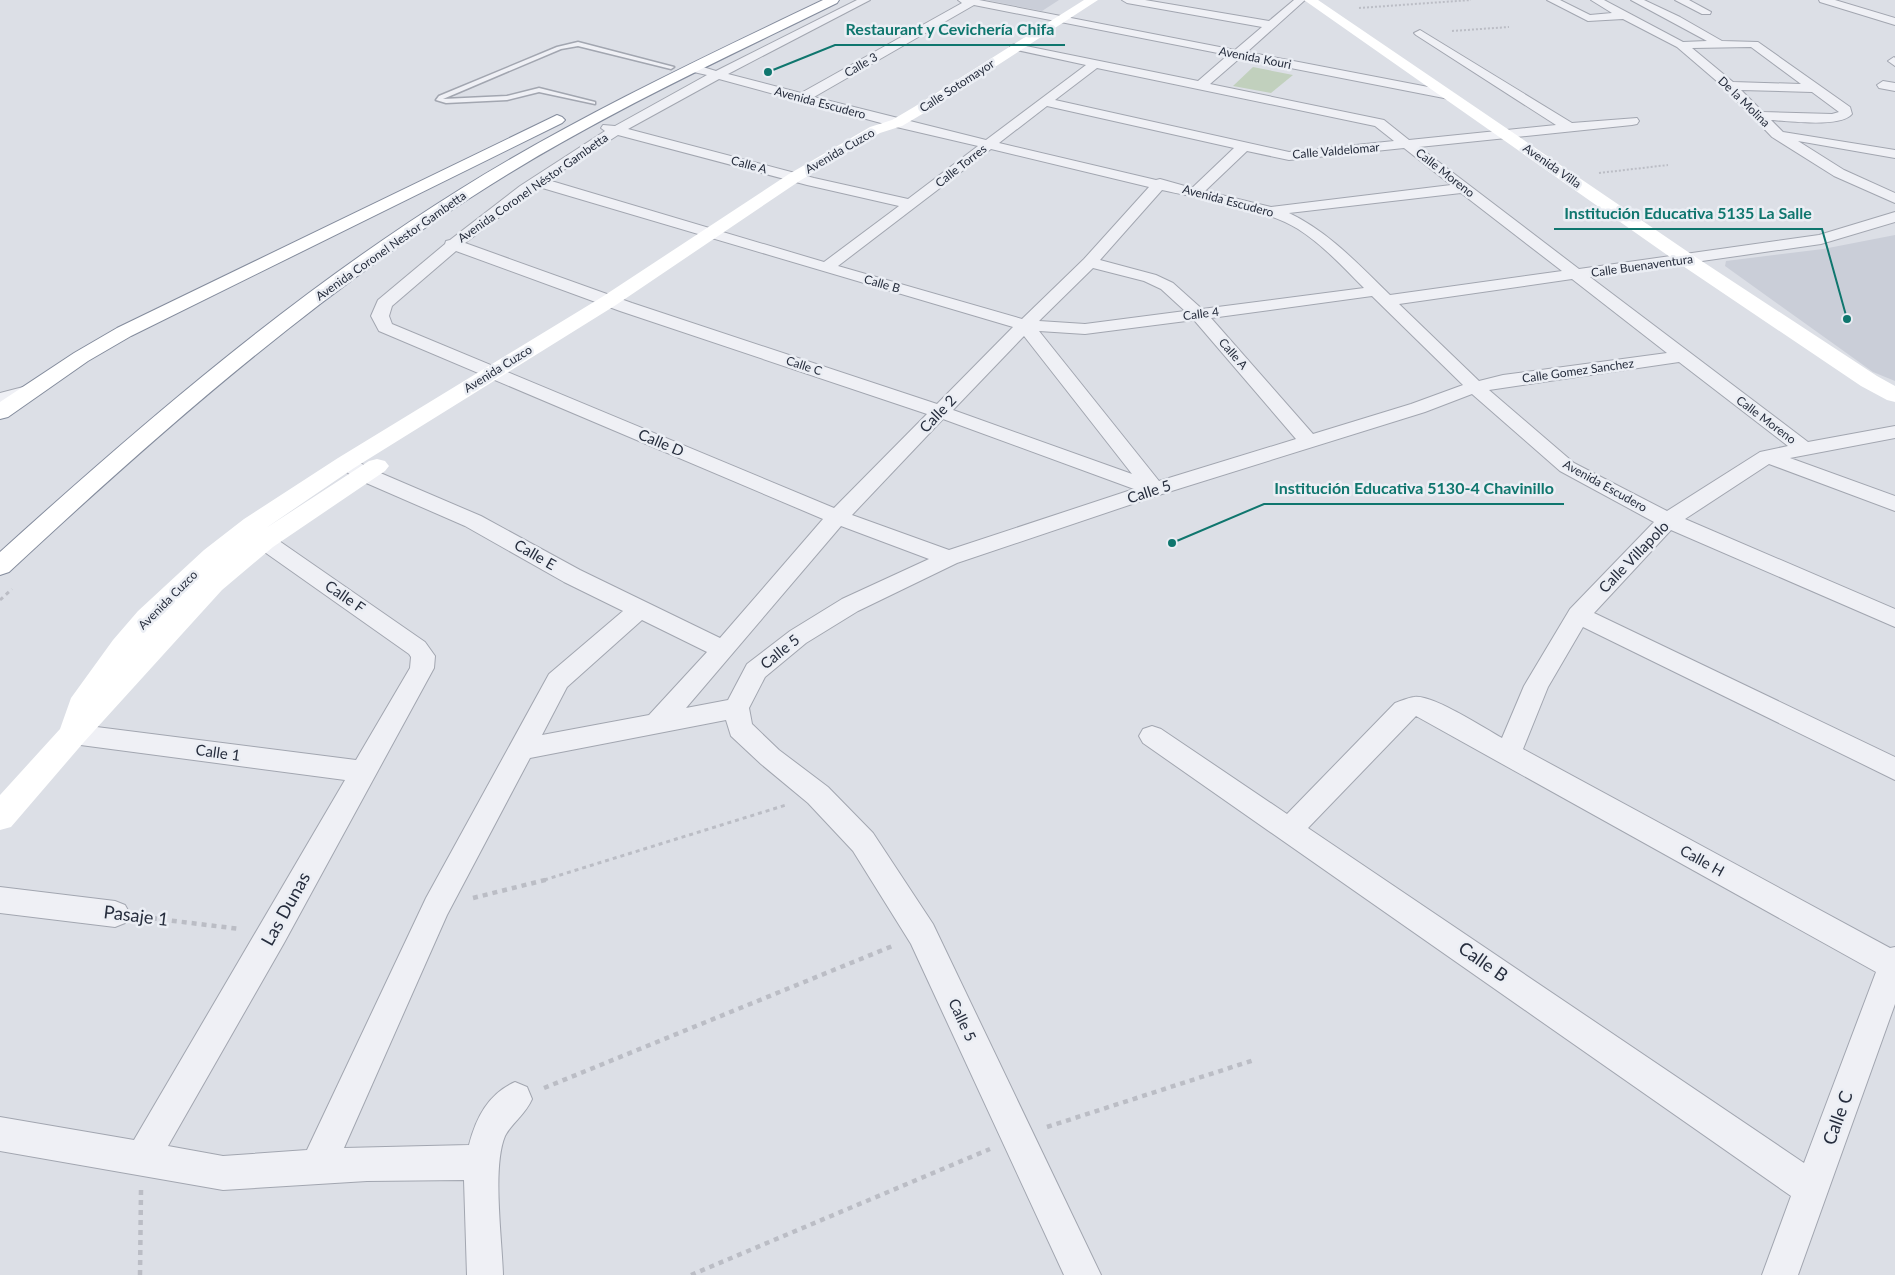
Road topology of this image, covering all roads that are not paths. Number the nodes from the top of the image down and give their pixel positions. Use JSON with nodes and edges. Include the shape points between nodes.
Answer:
{"nodes":[{"id":1,"x":812,"y":0,"type":"edge"},
{"id":2,"x":833,"y":0,"type":"edge"},
{"id":3,"x":865,"y":0,"type":"edge"},
{"id":4,"x":1092,"y":0,"type":"edge"},
{"id":5,"x":1127,"y":0,"type":"edge"},
{"id":6,"x":1183,"y":0,"type":"edge"},
{"id":7,"x":1300,"y":0,"type":"edge"},
{"id":8,"x":1310,"y":0,"type":"edge"},
{"id":9,"x":1552,"y":0,"type":"edge"},
{"id":10,"x":1596,"y":0,"type":"edge"},
{"id":11,"x":1636,"y":0,"type":"edge"},
{"id":12,"x":1680,"y":0,"type":"edge"},
{"id":13,"x":1827,"y":0,"type":"edge"},
{"id":14,"x":967,"y":1,"type":"edge"},
{"id":15,"x":1172,"y":8,"type":"junction"},
{"id":16,"x":1706,"y":12,"type":"dead end"},
{"id":17,"x":1626,"y":15,"type":"junction"},
{"id":18,"x":1061,"y":20,"type":"junction"},
{"id":19,"x":1895,"y":22,"type":"edge"},
{"id":20,"x":1271,"y":25,"type":"junction"},
{"id":21,"x":1420,"y":33,"type":"dead end"},
{"id":22,"x":1720,"y":44,"type":"junction"},
{"id":23,"x":1681,"y":45,"type":"junction"},
{"id":24,"x":1016,"y":47,"type":"junction"},
{"id":25,"x":1237,"y":55,"type":"junction"},
{"id":26,"x":1096,"y":63,"type":"junction"},
{"id":27,"x":671,"y":66,"type":"junction"},
{"id":28,"x":693,"y":68,"type":"junction"},
{"id":29,"x":1313,"y":69,"type":"junction"},
{"id":30,"x":717,"y":75,"type":"junction"},
{"id":31,"x":1201,"y":85,"type":"junction"},
{"id":32,"x":1730,"y":86,"type":"junction"},
{"id":33,"x":1812,"y":88,"type":"junction"},
{"id":34,"x":1449,"y":95,"type":"junction"},
{"id":35,"x":802,"y":98,"type":"junction"},
{"id":36,"x":1046,"y":102,"type":"junction"},
{"id":37,"x":1284,"y":102,"type":"junction"},
{"id":38,"x":593,"y":103,"type":"junction"},
{"id":39,"x":1759,"y":116,"type":"junction"},
{"id":40,"x":588,"y":121,"type":"junction"},
{"id":41,"x":1632,"y":121,"type":"dead end"},
{"id":42,"x":897,"y":123,"type":"junction"},
{"id":43,"x":1570,"y":128,"type":"junction"},
{"id":44,"x":616,"y":130,"type":"junction"},
{"id":45,"x":1506,"y":134,"type":"junction"},
{"id":46,"x":1777,"y":134,"type":"junction"},
{"id":47,"x":988,"y":144,"type":"junction"},
{"id":48,"x":1408,"y":144,"type":"junction"},
{"id":49,"x":1243,"y":147,"type":"junction"},
{"id":50,"x":1895,"y":154,"type":"edge"},
{"id":51,"x":803,"y":180,"type":"junction"},
{"id":52,"x":539,"y":182,"type":"junction"},
{"id":53,"x":1160,"y":184,"type":"junction"},
{"id":54,"x":1866,"y":187,"type":"junction"},
{"id":55,"x":1465,"y":188,"type":"junction"},
{"id":56,"x":1895,"y":191,"type":"edge"},
{"id":57,"x":1195,"y":192,"type":"junction"},
{"id":58,"x":1895,"y":199,"type":"edge"},
{"id":59,"x":911,"y":204,"type":"junction"},
{"id":60,"x":1271,"y":211,"type":"junction"},
{"id":61,"x":1895,"y":217,"type":"edge"},
{"id":62,"x":719,"y":236,"type":"junction"},
{"id":63,"x":452,"y":244,"type":"junction"},
{"id":64,"x":1688,"y":260,"type":"junction"},
{"id":65,"x":1090,"y":262,"type":"junction"},
{"id":66,"x":826,"y":268,"type":"junction"},
{"id":67,"x":1578,"y":275,"type":"junction"},
{"id":68,"x":1381,"y":296,"type":"junction"},
{"id":69,"x":618,"y":304,"type":"junction"},
{"id":70,"x":1199,"y":315,"type":"junction"},
{"id":71,"x":380,"y":316,"type":"joint"},
{"id":72,"x":1024,"y":325,"type":"junction"},
{"id":73,"x":1682,"y":356,"type":"junction"},
{"id":74,"x":501,"y":376,"type":"junction"},
{"id":75,"x":1475,"y":387,"type":"junction"},
{"id":76,"x":27,"y":392,"type":"junction"},
{"id":77,"x":1895,"y":395,"type":"edge"},
{"id":78,"x":0,"y":399,"type":"edge"},
{"id":79,"x":0,"y":412,"type":"edge"},
{"id":80,"x":941,"y":412,"type":"junction"},
{"id":81,"x":1895,"y":432,"type":"edge"},
{"id":82,"x":1309,"y":442,"type":"junction"},
{"id":83,"x":1804,"y":449,"type":"junction"},
{"id":84,"x":1766,"y":456,"type":"junction"},
{"id":85,"x":355,"y":469,"type":"junction"},
{"id":86,"x":1155,"y":490,"type":"junction"},
{"id":87,"x":1895,"y":504,"type":"edge"},
{"id":88,"x":837,"y":517,"type":"junction"},
{"id":89,"x":1668,"y":520,"type":"junction"},
{"id":90,"x":264,"y":541,"type":"junction"},
{"id":91,"x":949,"y":558,"type":"junction"},
{"id":92,"x":0,"y":566,"type":"edge"},
{"id":93,"x":639,"y":610,"type":"junction"},
{"id":94,"x":1578,"y":615,"type":"junction"},
{"id":95,"x":1895,"y":619,"type":"edge"},
{"id":96,"x":723,"y":650,"type":"junction"},
{"id":97,"x":423,"y":656,"type":"joint"},
{"id":98,"x":736,"y":708,"type":"junction"},
{"id":99,"x":657,"y":723,"type":"junction"},
{"id":100,"x":72,"y":734,"type":"junction"},
{"id":101,"x":1152,"y":736,"type":"dead end"},
{"id":102,"x":522,"y":749,"type":"junction"},
{"id":103,"x":1508,"y":755,"type":"junction"},
{"id":104,"x":1895,"y":769,"type":"edge"},
{"id":105,"x":362,"y":772,"type":"junction"},
{"id":106,"x":0,"y":817,"type":"edge"},
{"id":107,"x":1290,"y":829,"type":"junction"},
{"id":108,"x":0,"y":900,"type":"edge"},
{"id":109,"x":116,"y":914,"type":"road end"},
{"id":110,"x":1894,"y":965,"type":"edge"},
{"id":111,"x":515,"y":1099,"type":"road end"},
{"id":112,"x":0,"y":1134,"type":"edge"},
{"id":113,"x":142,"y":1159,"type":"junction"},
{"id":114,"x":481,"y":1162,"type":"junction"},
{"id":115,"x":317,"y":1168,"type":"junction"},
{"id":116,"x":1812,"y":1189,"type":"junction"},
{"id":117,"x":484,"y":1275,"type":"edge"},
{"id":118,"x":1083,"y":1275,"type":"edge"},
{"id":119,"x":1780,"y":1275,"type":"edge"}],
"edges":[{"from":1,"to":27,"type":"main road","name":"Avenida Coronel Nestor Gambetta"},
{"from":2,"to":28,"type":"main road","name":"Avenida Coronel Nestor Gambetta"},
{"from":3,"to":30,"type":"street","name":"Avenida Coronel Néstor Gambetta"},
{"from":4,"to":18,"type":"main road","name":"Calle Sotomayor"},
{"from":5,"to":15,"type":"street"},
{"from":6,"to":15,"type":"street"},
{"from":7,"to":20,"type":"street"},
{"from":8,"to":34,"type":"main road","name":"Avenida Villa"},
{"from":9,"to":17,"type":"street","via":[[1588,18]]},
{"from":10,"to":17,"type":"street","name":"De la Molina"},
{"from":11,"to":22,"type":"street"},
{"from":12,"to":16,"type":"street"},
{"from":13,"to":19,"type":"street"},
{"from":14,"to":18,"type":"street"},
{"from":14,"to":35,"type":"street","name":"Calle 3"},
{"from":15,"to":20,"type":"street"},
{"from":17,"to":23,"type":"street","name":"De la Molina"},
{"from":18,"to":24,"type":"main road","name":"Calle Sotomayor"},
{"from":18,"to":25,"type":"street","name":"Avenida Kouri"},
{"from":20,"to":25,"type":"street"},
{"from":21,"to":43,"type":"street"},
{"from":22,"to":23,"type":"street"},
{"from":22,"to":33,"type":"street","via":[[1754,44]]},
{"from":23,"to":32,"type":"street","name":"De la Molina"},
{"from":24,"to":26,"type":"street","name":"Calle Moreno"},
{"from":24,"to":42,"type":"main road","name":"Calle Sotomayor"},
{"from":25,"to":29,"type":"street","name":"Avenida Kouri"},
{"from":25,"to":31,"type":"street"},
{"from":26,"to":31,"type":"street","name":"Calle Moreno"},
{"from":26,"to":36,"type":"street","name":"Calle Torres"},
{"from":27,"to":38,"type":"main road","name":"Avenida Coronel Nestor Gambetta"},
{"from":27,"to":38,"type":"lane","via":[[578,44],[559,48],[439,100],[507,98],[538,90]]},
{"from":28,"to":30,"type":"street","name":"Avenida Escudero"},
{"from":28,"to":40,"type":"main road","name":"Avenida Coronel Nestor Gambetta"},
{"from":29,"to":34,"type":"street","name":"Avenida Kouri"},
{"from":29,"to":37,"type":"street"},
{"from":30,"to":35,"type":"street","name":"Avenida Escudero"},
{"from":30,"to":44,"type":"street","name":"Avenida Coronel Néstor Gambetta"},
{"from":31,"to":37,"type":"street","name":"Calle Moreno"},
{"from":32,"to":33,"type":"street"},
{"from":32,"to":39,"type":"street","name":"De la Molina"},
{"from":33,"to":39,"type":"street","via":[[1845,110],[1846,114],[1833,118]]},
{"from":34,"to":45,"type":"main road","name":"Avenida Villa"},
{"from":35,"to":42,"type":"street","name":"Avenida Escudero"},
{"from":36,"to":47,"type":"street","name":"Calle Torres"},
{"from":36,"to":49,"type":"street","name":"Calle Valdelomar"},
{"from":37,"to":48,"type":"street","name":"Calle Moreno","via":[[1379,123]]},
{"from":38,"to":76,"type":"main road","name":"Avenida Coronel Nestor Gambetta","via":[[170,308],[89,352]]},
{"from":39,"to":46,"type":"street","name":"De la Molina"},
{"from":40,"to":44,"type":"street","name":"Calle A"},
{"from":40,"to":92,"type":"main road","name":"Avenida Coronel Nestor Gambetta","via":[[463,195],[257,342],[106,469]]},
{"from":41,"to":43,"type":"street","name":"Calle Valdelomar"},
{"from":42,"to":47,"type":"street","name":"Avenida Escudero"},
{"from":42,"to":51,"type":"main road","name":"Avenida Cuzco","via":[[875,130]]},
{"from":43,"to":45,"type":"street","name":"Calle Valdelomar"},
{"from":44,"to":51,"type":"street","name":"Calle A"},
{"from":44,"to":52,"type":"street","name":"Avenida Coronel Néstor Gambetta"},
{"from":45,"to":48,"type":"street","name":"Calle Valdelomar"},
{"from":45,"to":64,"type":"main road","name":"Avenida Villa"},
{"from":46,"to":50,"type":"street"},
{"from":46,"to":54,"type":"street","name":"De la Molina"},
{"from":47,"to":53,"type":"street","name":"Avenida Escudero"},
{"from":47,"to":59,"type":"street","name":"Calle Torres"},
{"from":48,"to":49,"type":"street","name":"Calle Valdelomar","via":[[1289,156]]},
{"from":48,"to":55,"type":"street","name":"Calle Moreno"},
{"from":49,"to":57,"type":"street"},
{"from":51,"to":59,"type":"street","name":"Calle A"},
{"from":51,"to":62,"type":"main road","name":"Avenida Cuzco"},
{"from":52,"to":62,"type":"street","name":"Calle B"},
{"from":52,"to":63,"type":"street","name":"Avenida Coronel Néstor Gambetta"},
{"from":53,"to":57,"type":"street","name":"Avenida Escudero"},
{"from":53,"to":65,"type":"street","name":"Calle 2"},
{"from":54,"to":56,"type":"street"},
{"from":54,"to":58,"type":"street","name":"De la Molina"},
{"from":55,"to":60,"type":"street"},
{"from":55,"to":67,"type":"street","name":"Calle Moreno"},
{"from":57,"to":60,"type":"street","name":"Avenida Escudero"},
{"from":59,"to":66,"type":"street","name":"Calle Torres"},
{"from":60,"to":68,"type":"street","name":"Avenida Escudero","via":[[1302,225],[1326,242]]},
{"from":61,"to":64,"type":"street","name":"Calle Buenaventura","via":[[1821,239]]},
{"from":62,"to":66,"type":"street","name":"Calle B"},
{"from":62,"to":69,"type":"main road","name":"Avenida Cuzco"},
{"from":63,"to":69,"type":"street","name":"Calle C"},
{"from":63,"to":71,"type":"street","name":"Avenida Coronel Néstor Gambetta","via":[[384,304]]},
{"from":64,"to":67,"type":"street","name":"Calle Buenaventura"},
{"from":64,"to":77,"type":"main road","name":"Avenida Villa"},
{"from":65,"to":70,"type":"street","name":"Calle A","via":[[1150,278],[1167,286]]},
{"from":65,"to":72,"type":"street","name":"Calle 2"},
{"from":66,"to":72,"type":"street","name":"Calle B"},
{"from":67,"to":68,"type":"street","name":"Calle Buenaventura"},
{"from":67,"to":73,"type":"street","name":"Calle Moreno"},
{"from":68,"to":70,"type":"street","name":"Calle 4"},
{"from":68,"to":75,"type":"street","name":"Avenida Escudero"},
{"from":69,"to":74,"type":"main road","name":"Avenida Cuzco"},
{"from":69,"to":80,"type":"street","name":"Calle C"},
{"from":70,"to":72,"type":"street","name":"Calle 4","via":[[1085,329]]},
{"from":70,"to":82,"type":"street","name":"Calle A"},
{"from":71,"to":74,"type":"street","name":"Calle D","via":[[385,327]]},
{"from":72,"to":80,"type":"street","name":"Calle 2"},
{"from":72,"to":86,"type":"street"},
{"from":73,"to":75,"type":"street","name":"Calle Gomez Sanchez"},
{"from":73,"to":83,"type":"street","name":"Calle Moreno"},
{"from":74,"to":85,"type":"main road","name":"Avenida Cuzco"},
{"from":74,"to":88,"type":"street","name":"Calle D"},
{"from":75,"to":82,"type":"street","name":"Calle 5"},
{"from":75,"to":89,"type":"street","name":"Avenida Escudero","via":[[1567,467]]},
{"from":76,"to":78,"type":"street"},
{"from":76,"to":79,"type":"main road","name":"Avenida Coronel Nestor Gambetta"},
{"from":80,"to":86,"type":"street","name":"Calle C"},
{"from":80,"to":88,"type":"street","name":"Calle 2"},
{"from":81,"to":83,"type":"street","name":"Calle Villapolo"},
{"from":82,"to":86,"type":"street","name":"Calle 5"},
{"from":83,"to":84,"type":"street","name":"Calle Villapolo"},
{"from":84,"to":87,"type":"street"},
{"from":84,"to":89,"type":"street","name":"Calle Villapolo"},
{"from":85,"to":90,"type":"main road","name":"Avenida Cuzco"},
{"from":85,"to":93,"type":"street","name":"Calle E","via":[[473,521]]},
{"from":85,"to":100,"type":"main road","name":"Avenida Cuzco","via":[[252,525],[176,589],[104,673],[81,706]]},
{"from":86,"to":91,"type":"street","name":"Calle 5"},
{"from":88,"to":91,"type":"street","name":"Calle D"},
{"from":88,"to":96,"type":"street","name":"Calle 2"},
{"from":89,"to":94,"type":"street","name":"Calle Villapolo"},
{"from":89,"to":95,"type":"street","name":"Avenida Escudero"},
{"from":90,"to":97,"type":"street","name":"Calle F","via":[[417,648]]},
{"from":90,"to":100,"type":"main road","name":"Avenida Cuzco","via":[[213,584]]},
{"from":91,"to":98,"type":"street","name":"Calle 5","via":[[850,605],[798,637],[756,672]]},
{"from":93,"to":96,"type":"street","name":"Calle E"},
{"from":93,"to":102,"type":"street","via":[[558,681]]},
{"from":94,"to":103,"type":"street","name":"Calle Villapolo","via":[[1536,686]]},
{"from":94,"to":104,"type":"street"},
{"from":96,"to":99,"type":"street","name":"Calle 2"},
{"from":97,"to":105,"type":"street","name":"Las Dunas","via":[[422,668]]},
{"from":98,"to":99,"type":"street"},
{"from":98,"to":118,"type":"street","name":"Calle 5","via":[[740,729],[818,794],[863,842],[922,934]]},
{"from":99,"to":102,"type":"street"},
{"from":100,"to":105,"type":"street","name":"Calle 1"},
{"from":100,"to":106,"type":"main road","name":"Avenida Cuzco"},
{"from":101,"to":107,"type":"street","name":"Calle B"},
{"from":102,"to":115,"type":"street","via":[[436,907]]},
{"from":103,"to":107,"type":"street","name":"Calle H","via":[[1426,708],[1415,706],[1404,710]]},
{"from":103,"to":110,"type":"street","name":"Calle H"},
{"from":105,"to":113,"type":"street","name":"Las Dunas"},
{"from":107,"to":116,"type":"street","name":"Calle B"},
{"from":108,"to":109,"type":"street","name":"Pasaje 1"},
{"from":110,"to":116,"type":"street","name":"Calle C"},
{"from":111,"to":114,"type":"street","via":[[491,1126]]},
{"from":112,"to":113,"type":"street"},
{"from":113,"to":115,"type":"street","via":[[224,1174]]},
{"from":114,"to":115,"type":"street"},
{"from":114,"to":117,"type":"street"},
{"from":116,"to":119,"type":"street","name":"Calle C"}]}
